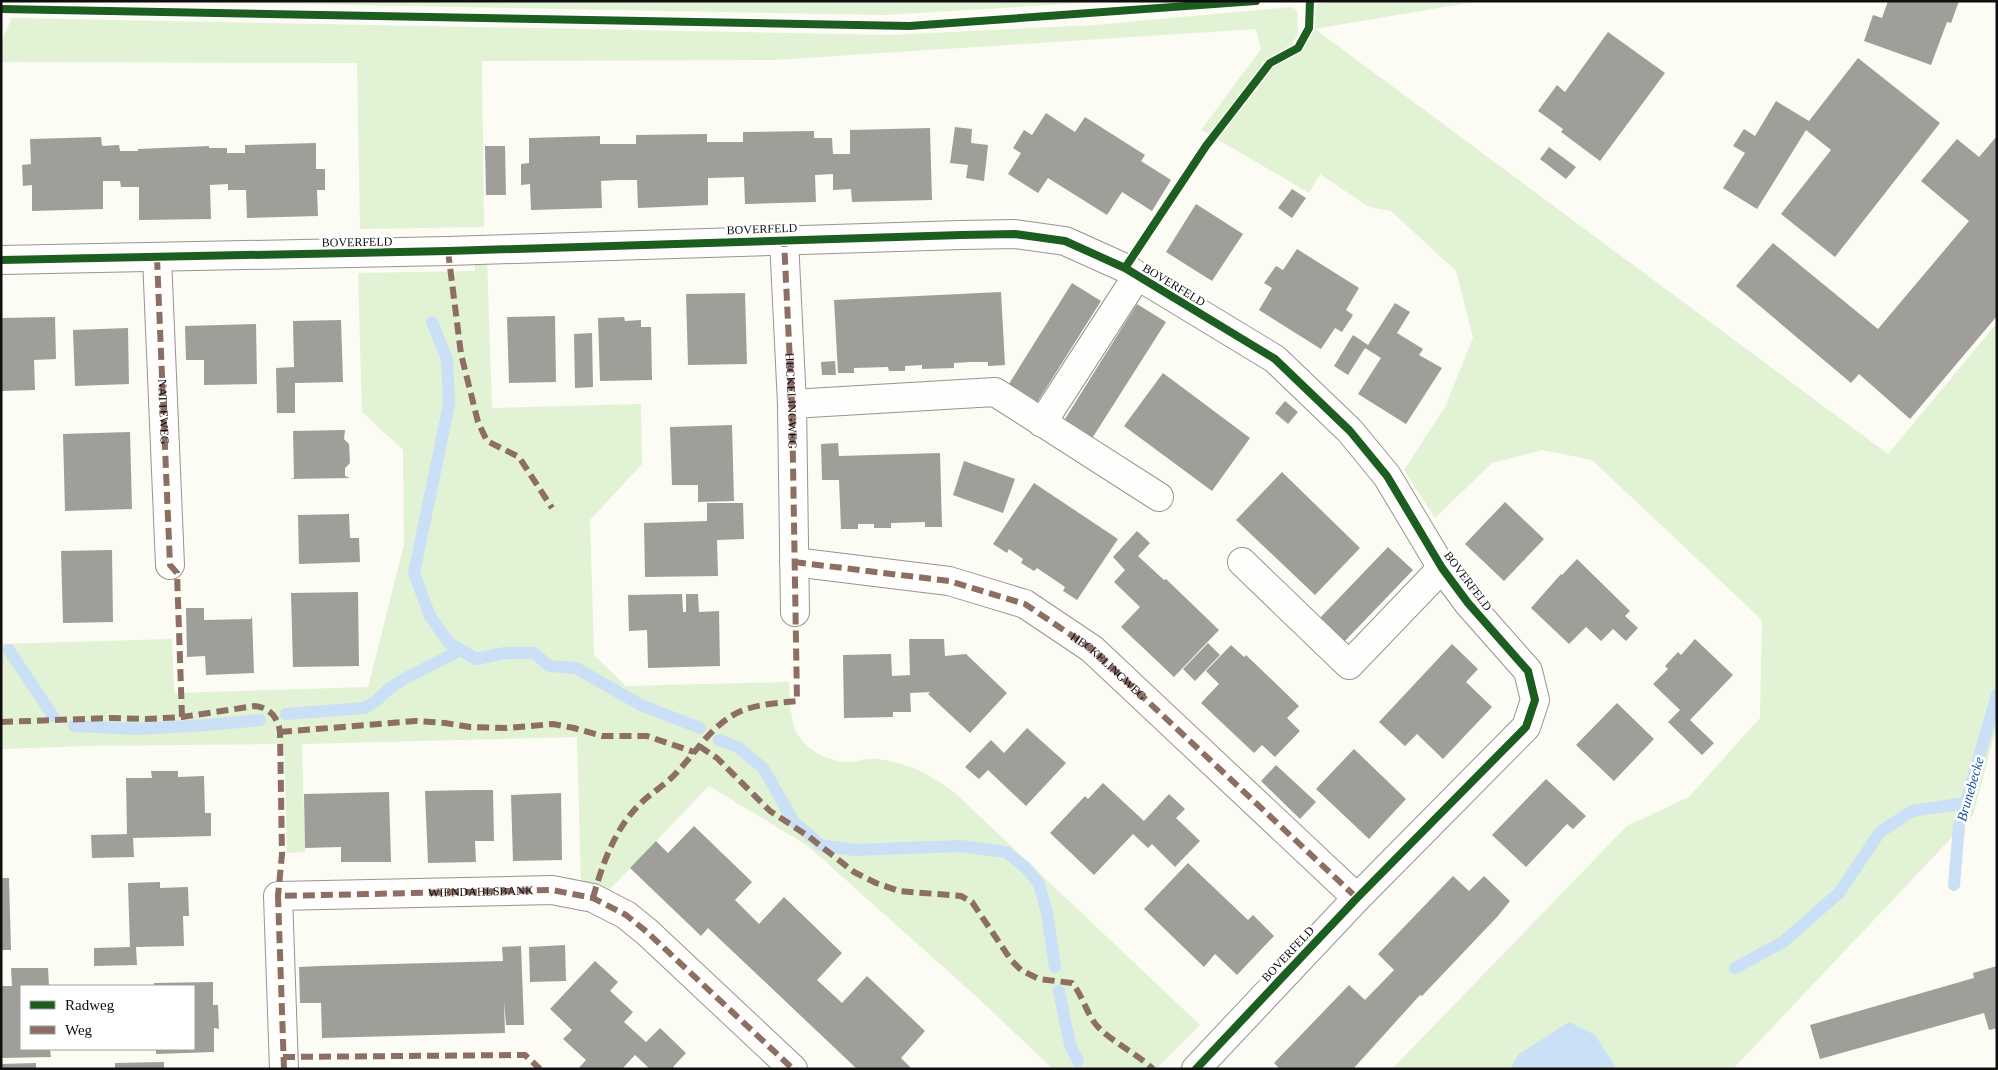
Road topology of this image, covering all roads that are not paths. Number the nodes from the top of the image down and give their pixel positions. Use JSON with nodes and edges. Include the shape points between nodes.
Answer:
{"nodes":[{"id":1,"x":784,"y":240,"type":"junction"},
{"id":2,"x":157,"y":258,"type":"junction"},
{"id":3,"x":1,"y":260,"type":"edge"},
{"id":4,"x":1137,"y":276,"type":"junction"},
{"id":5,"x":792,"y":404,"type":"junction"},
{"id":6,"x":1042,"y":423,"type":"junction"},
{"id":7,"x":1159,"y":497,"type":"dead end"},
{"id":8,"x":794,"y":562,"type":"junction"},
{"id":9,"x":1242,"y":562,"type":"dead end"},
{"id":10,"x":170,"y":565,"type":"dead end"},
{"id":11,"x":1442,"y":568,"type":"junction"},
{"id":12,"x":795,"y":612,"type":"dead end"},
{"id":13,"x":1357,"y":898,"type":"junction"},
{"id":14,"x":284,"y":1069,"type":"edge"},
{"id":15,"x":793,"y":1069,"type":"edge"},
{"id":16,"x":1196,"y":1069,"type":"edge"}],
"edges":[{"from":1,"to":2,"type":"street","name":"BOVERFELD"},
{"from":1,"to":4,"type":"street","name":"BOVERFELD","via":[[1015,234],[1065,241]]},
{"from":1,"to":5,"type":"street","name":"HECKELINGWEG"},
{"from":2,"to":3,"type":"street","name":"BOVERFELD"},
{"from":2,"to":10,"type":"street","name":"NATTEWEG"},
{"from":4,"to":6,"type":"street"},
{"from":4,"to":11,"type":"street","name":"BOVERFELD","via":[[1275,359],[1310,391],[1387,476]]},
{"from":5,"to":6,"type":"street","via":[[995,392]]},
{"from":5,"to":8,"type":"street","name":"HECKELINGWEG"},
{"from":6,"to":7,"type":"street"},
{"from":8,"to":12,"type":"street","name":"HECKELINGWEG"},
{"from":8,"to":13,"type":"street","name":"HECKELINGWEG","via":[[949,581],[1025,604],[1092,648]]},
{"from":9,"to":11,"type":"street","via":[[1349,665]]},
{"from":11,"to":13,"type":"street","name":"BOVERFELD","via":[[1528,671],[1535,700],[1526,727]]},
{"from":13,"to":16,"type":"street","name":"BOVERFELD"},
{"from":14,"to":15,"type":"street","name":"WIENDAHLSBANK","via":[[278,896],[552,890],[593,898],[626,915]]}]}
